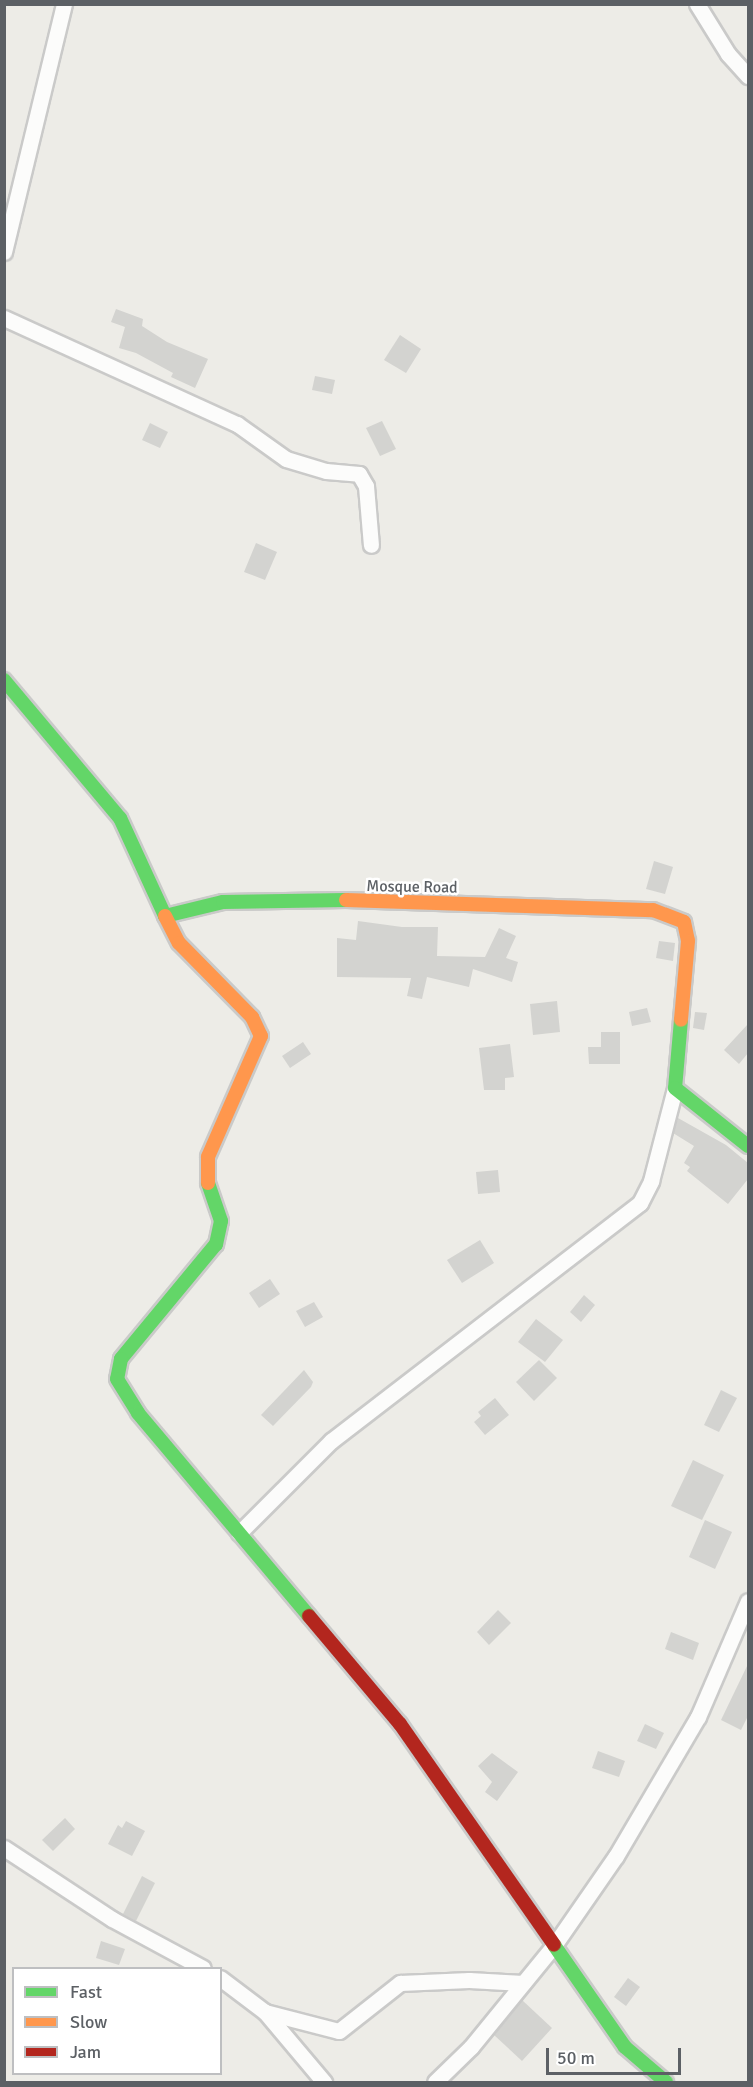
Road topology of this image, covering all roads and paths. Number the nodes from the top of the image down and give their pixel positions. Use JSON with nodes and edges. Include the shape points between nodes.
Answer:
{"nodes":[{"id":1,"x":64,"y":4,"type":"edge"},
{"id":2,"x":697,"y":4,"type":"edge"},
{"id":3,"x":748,"y":76,"type":"edge"},
{"id":4,"x":4,"y":252,"type":"edge"},
{"id":5,"x":4,"y":318,"type":"edge"},
{"id":6,"x":371,"y":545,"type":"dead end"},
{"id":7,"x":4,"y":680,"type":"edge"},
{"id":8,"x":165,"y":916,"type":"junction"},
{"id":9,"x":675,"y":1088,"type":"junction"},
{"id":10,"x":748,"y":1146,"type":"edge"},
{"id":11,"x":239,"y":1533,"type":"junction"},
{"id":12,"x":748,"y":1600,"type":"edge"},
{"id":13,"x":4,"y":1848,"type":"edge"},
{"id":14,"x":555,"y":1944,"type":"junction"},
{"id":15,"x":201,"y":1967,"type":"edge"},
{"id":16,"x":222,"y":1980,"type":"edge"},
{"id":17,"x":523,"y":1983,"type":"junction"},
{"id":18,"x":265,"y":2012,"type":"junction"},
{"id":19,"x":324,"y":2082,"type":"edge"},
{"id":20,"x":435,"y":2082,"type":"edge"},
{"id":21,"x":666,"y":2082,"type":"edge"}],
"edges":[{"from":1,"to":4,"type":"street"},
{"from":2,"to":3,"type":"street","via":[[728,54]]},
{"from":5,"to":6,"type":"street","via":[[237,424],[286,459],[326,471],[359,474],[366,486]]},
{"from":7,"to":8,"type":"street","via":[[120,818]]},
{"from":8,"to":9,"type":"street","name":"Mosque Road","via":[[223,902],[267,898],[653,910],[670,914],[684,922],[688,941]]},
{"from":8,"to":11,"type":"street","via":[[179,943],[252,1017],[261,1036],[208,1157],[207,1181],[221,1221],[216,1244],[121,1359],[117,1379],[138,1413]]},
{"from":9,"to":10,"type":"street"},
{"from":9,"to":11,"type":"street","via":[[651,1181],[640,1203],[331,1441]]},
{"from":11,"to":14,"type":"street","via":[[400,1724]]},
{"from":12,"to":14,"type":"street","via":[[698,1717],[616,1856]]},
{"from":13,"to":15,"type":"street","via":[[112,1919]]},
{"from":14,"to":17,"type":"street"},
{"from":14,"to":21,"type":"street","via":[[625,2047]]},
{"from":16,"to":18,"type":"street"},
{"from":17,"to":18,"type":"street","via":[[400,1983],[339,2031]]},
{"from":17,"to":20,"type":"street","via":[[471,2047]]},
{"from":18,"to":19,"type":"street"}]}
